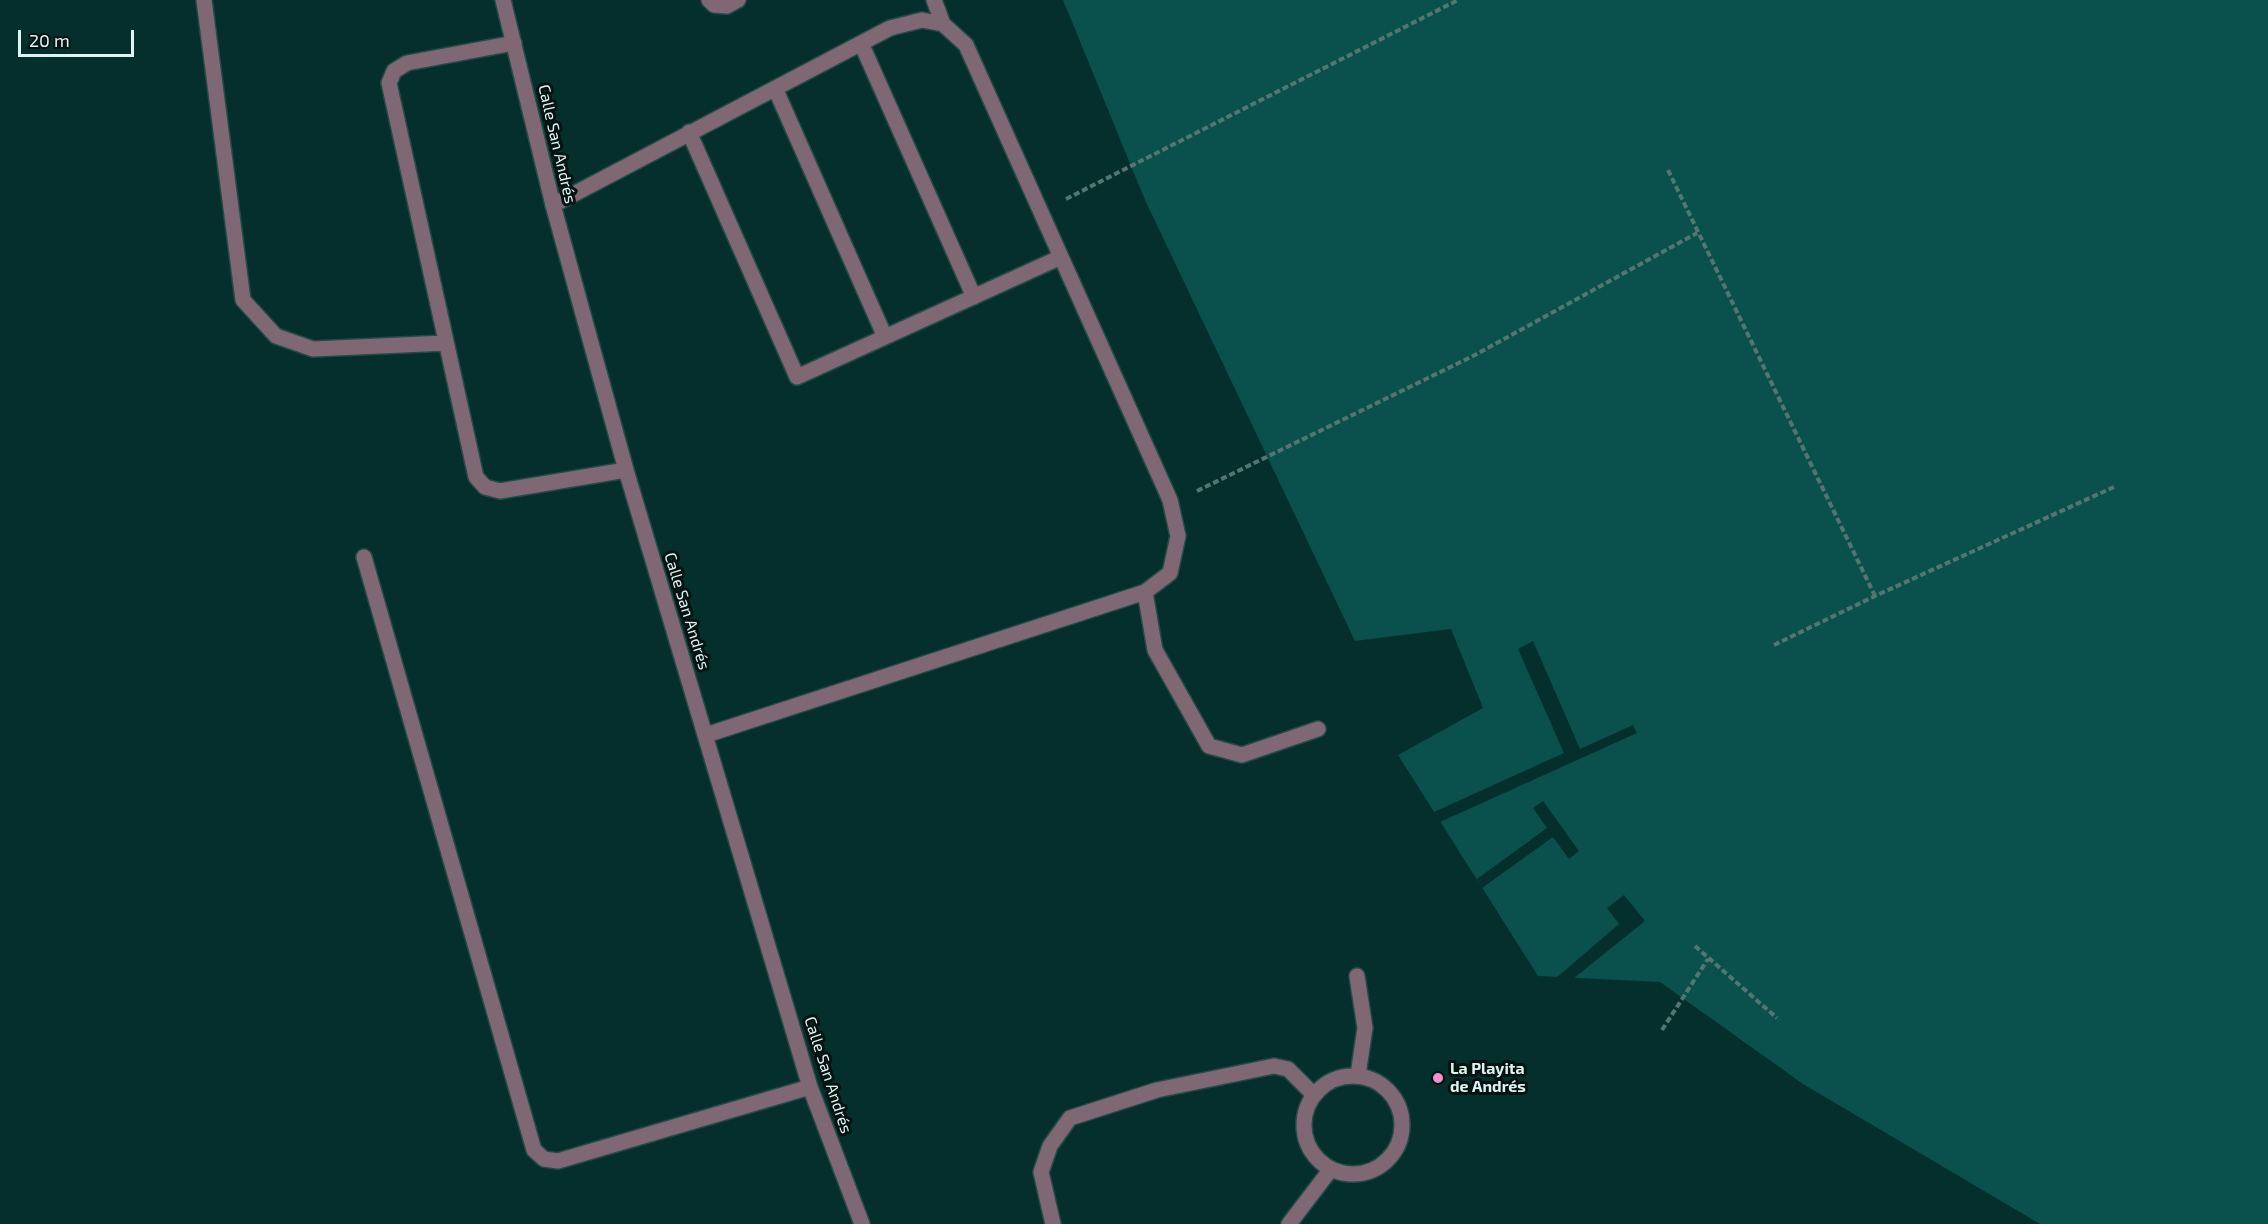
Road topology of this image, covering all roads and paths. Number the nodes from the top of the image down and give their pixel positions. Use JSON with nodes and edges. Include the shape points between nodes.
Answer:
{"nodes":[{"id":1,"x":204,"y":0,"type":"edge"},
{"id":2,"x":503,"y":0,"type":"edge"},
{"id":3,"x":709,"y":0,"type":"edge"},
{"id":4,"x":738,"y":0,"type":"edge"},
{"id":5,"x":934,"y":0,"type":"edge"},
{"id":6,"x":1458,"y":0,"type":"edge"},
{"id":7,"x":943,"y":24,"type":"junction"},
{"id":8,"x":514,"y":43,"type":"junction"},
{"id":9,"x":861,"y":43,"type":"junction"},
{"id":10,"x":775,"y":88,"type":"junction"},
{"id":11,"x":689,"y":132,"type":"junction"},
{"id":12,"x":1668,"y":170,"type":"dead end"},
{"id":13,"x":1056,"y":203,"type":"dead end"},
{"id":14,"x":553,"y":205,"type":"junction"},
{"id":15,"x":1697,"y":233,"type":"junction"},
{"id":16,"x":1061,"y":257,"type":"junction"},
{"id":17,"x":974,"y":297,"type":"junction"},
{"id":18,"x":885,"y":337,"type":"junction"},
{"id":19,"x":446,"y":343,"type":"junction"},
{"id":20,"x":626,"y":470,"type":"junction"},
{"id":21,"x":2114,"y":487,"type":"dead end"},
{"id":22,"x":1197,"y":491,"type":"dead end"},
{"id":23,"x":364,"y":558,"type":"dead end"},
{"id":24,"x":1144,"y":592,"type":"junction"},
{"id":25,"x":1875,"y":596,"type":"junction"},
{"id":26,"x":1774,"y":645,"type":"dead end"},
{"id":27,"x":1318,"y":729,"type":"dead end"},
{"id":28,"x":706,"y":735,"type":"junction"},
{"id":29,"x":1695,"y":946,"type":"dead end"},
{"id":30,"x":1708,"y":959,"type":"junction"},
{"id":31,"x":1357,"y":976,"type":"dead end"},
{"id":32,"x":1777,"y":1018,"type":"dead end"},
{"id":33,"x":1662,"y":1030,"type":"dead end"},
{"id":34,"x":1358,"y":1075,"type":"junction"},
{"id":35,"x":810,"y":1087,"type":"junction"},
{"id":36,"x":1314,"y":1095,"type":"junction"},
{"id":37,"x":1331,"y":1169,"type":"junction"},
{"id":38,"x":862,"y":1224,"type":"edge"},
{"id":39,"x":1053,"y":1224,"type":"edge"},
{"id":40,"x":1289,"y":1224,"type":"edge"}],
"edges":[{"from":1,"to":19,"type":"street","via":[[243,300],[276,336],[313,350]]},
{"from":2,"to":8,"type":"street","name":"Calle San Andrés"},
{"from":3,"to":4,"type":"street","via":[[714,5],[728,6]]},
{"from":5,"to":7,"type":"street"},
{"from":6,"to":13,"type":"path"},
{"from":7,"to":9,"type":"street","via":[[922,20],[890,28]]},
{"from":7,"to":16,"type":"street","via":[[966,45]]},
{"from":8,"to":14,"type":"street","name":"Calle San Andrés"},
{"from":8,"to":19,"type":"street","via":[[408,63],[394,71],[389,83]]},
{"from":9,"to":10,"type":"street"},
{"from":9,"to":17,"type":"street"},
{"from":10,"to":11,"type":"street"},
{"from":10,"to":18,"type":"street"},
{"from":11,"to":14,"type":"street"},
{"from":11,"to":18,"type":"street","via":[[796,377]]},
{"from":12,"to":15,"type":"path"},
{"from":14,"to":20,"type":"street","name":"Calle San Andrés"},
{"from":15,"to":22,"type":"path","via":[[1475,355]]},
{"from":15,"to":25,"type":"path"},
{"from":16,"to":17,"type":"street"},
{"from":16,"to":24,"type":"street","via":[[1170,501],[1178,536],[1170,573]]},
{"from":17,"to":18,"type":"street"},
{"from":19,"to":20,"type":"street","via":[[476,477],[485,487],[500,491]]},
{"from":20,"to":28,"type":"street","name":"Calle San Andrés"},
{"from":21,"to":25,"type":"path"},
{"from":23,"to":35,"type":"street","via":[[534,1150],[544,1159],[558,1161]]},
{"from":24,"to":27,"type":"street","via":[[1155,650],[1209,746],[1242,754]]},
{"from":24,"to":28,"type":"street"},
{"from":25,"to":26,"type":"path"},
{"from":28,"to":35,"type":"street","name":"Calle San Andrés"},
{"from":29,"to":30,"type":"path"},
{"from":30,"to":32,"type":"path"},
{"from":30,"to":33,"type":"path"},
{"from":31,"to":34,"type":"street","via":[[1365,1028]]},
{"from":34,"to":36,"type":"street","via":[[1341,1076]]},
{"from":34,"to":37,"type":"street","via":[[1388,1089],[1402,1116],[1402,1131],[1388,1159],[1376,1168],[1361,1173]]},
{"from":35,"to":38,"type":"street","name":"Calle San Andrés"},
{"from":36,"to":37,"type":"street","via":[[1306,1111],[1304,1128],[1317,1158]]},
{"from":36,"to":39,"type":"street","via":[[1288,1069],[1274,1066],[1157,1090],[1070,1118],[1050,1146],[1041,1172]]},
{"from":37,"to":40,"type":"street"}]}
